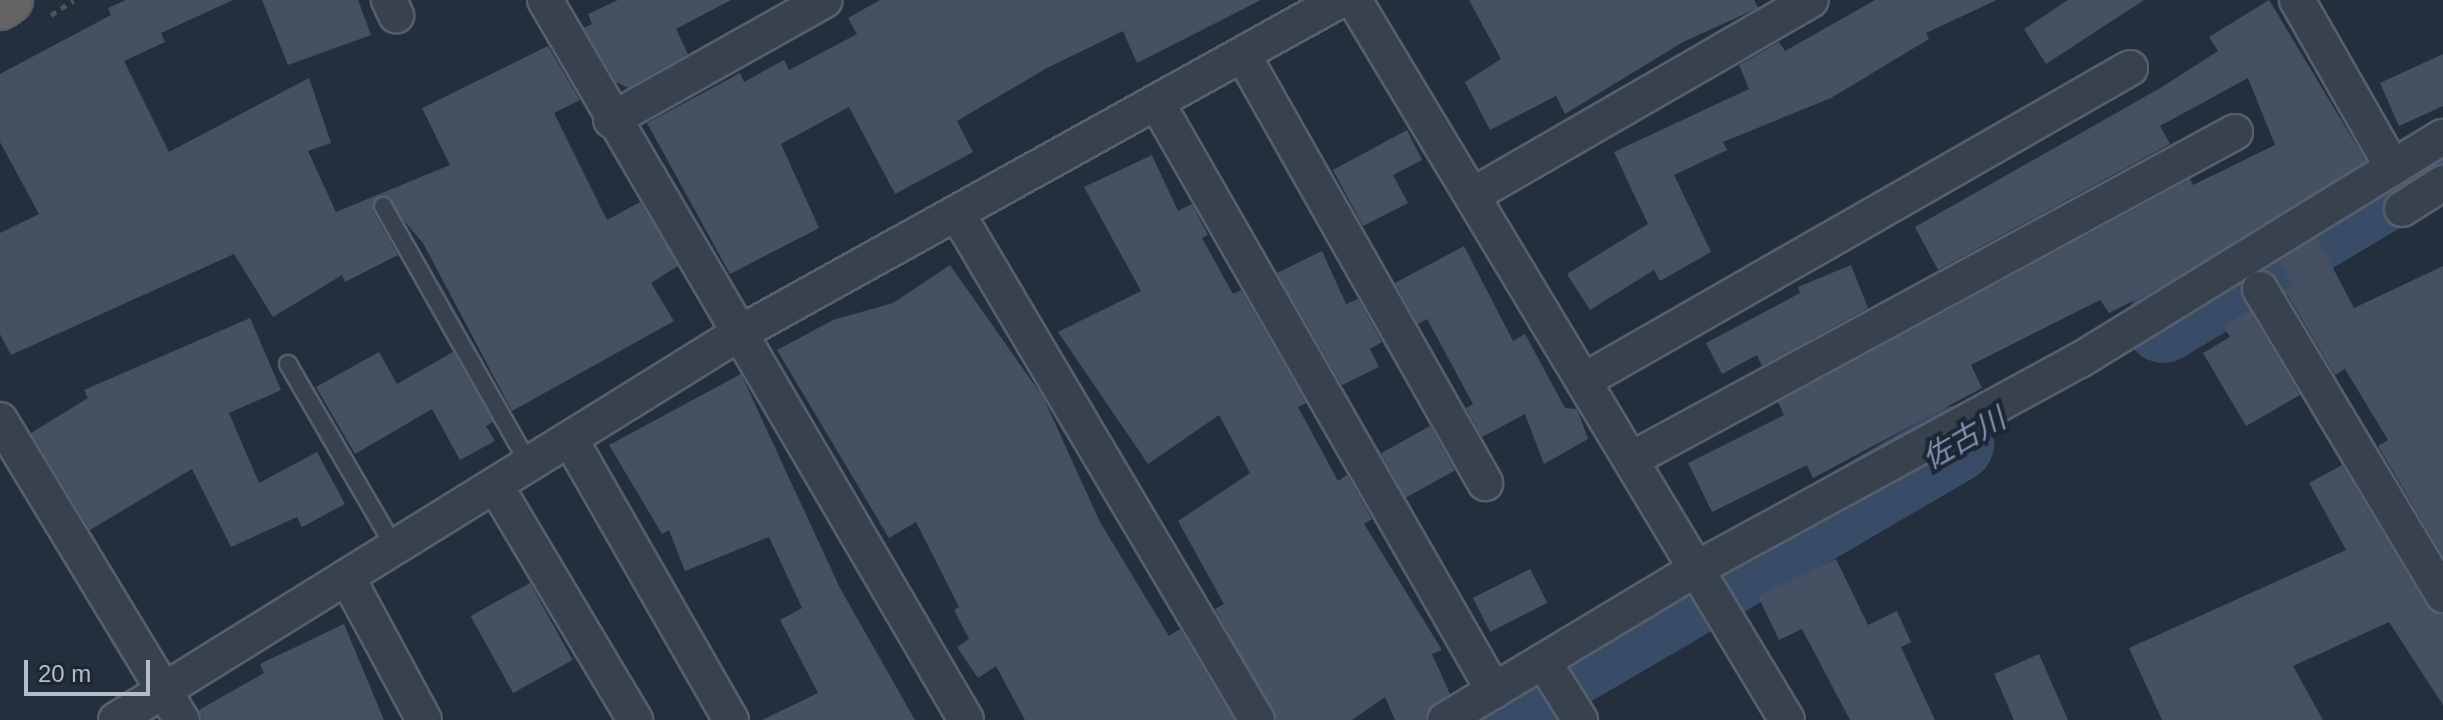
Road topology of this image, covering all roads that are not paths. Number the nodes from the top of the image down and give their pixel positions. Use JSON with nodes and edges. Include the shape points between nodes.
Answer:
{"nodes":[{"id":1,"x":10,"y":0,"type":"edge"},
{"id":2,"x":545,"y":0,"type":"edge"},
{"id":3,"x":825,"y":0,"type":"edge"},
{"id":4,"x":1340,"y":0,"type":"edge"},
{"id":5,"x":1354,"y":0,"type":"edge"},
{"id":6,"x":1811,"y":0,"type":"edge"},
{"id":7,"x":2297,"y":0,"type":"edge"},
{"id":8,"x":0,"y":7,"type":"edge"},
{"id":9,"x":1243,"y":55,"type":"junction"},
{"id":10,"x":2130,"y":68,"type":"dead end"},
{"id":11,"x":1157,"y":103,"type":"junction"},
{"id":12,"x":611,"y":120,"type":"junction"},
{"id":13,"x":2235,"y":132,"type":"dead end"},
{"id":14,"x":2443,"y":137,"type":"edge"},
{"id":15,"x":2393,"y":168,"type":"junction"},
{"id":16,"x":2443,"y":183,"type":"edge"},
{"id":17,"x":1473,"y":195,"type":"junction"},
{"id":18,"x":383,"y":206,"type":"dead end"},
{"id":19,"x":2402,"y":209,"type":"dead end"},
{"id":20,"x":958,"y":215,"type":"junction"},
{"id":21,"x":2260,"y":289,"type":"dead end"},
{"id":22,"x":738,"y":334,"type":"junction"},
{"id":23,"x":288,"y":364,"type":"dead end"},
{"id":24,"x":1585,"y":380,"type":"junction"},
{"id":25,"x":0,"y":420,"type":"edge"},
{"id":26,"x":570,"y":439,"type":"junction"},
{"id":27,"x":1632,"y":459,"type":"junction"},
{"id":28,"x":529,"y":464,"type":"junction"},
{"id":29,"x":1485,"y":483,"type":"dead end"},
{"id":30,"x":495,"y":485,"type":"junction"},
{"id":31,"x":395,"y":548,"type":"junction"},
{"id":32,"x":347,"y":577,"type":"junction"},
{"id":33,"x":1703,"y":582,"type":"junction"},
{"id":34,"x":2443,"y":595,"type":"edge"},
{"id":35,"x":1551,"y":674,"type":"junction"},
{"id":36,"x":165,"y":690,"type":"junction"},
{"id":37,"x":1494,"y":691,"type":"junction"},
{"id":38,"x":116,"y":720,"type":"edge"},
{"id":39,"x":182,"y":720,"type":"edge"},
{"id":40,"x":424,"y":720,"type":"edge"},
{"id":41,"x":635,"y":720,"type":"edge"},
{"id":42,"x":731,"y":720,"type":"edge"},
{"id":43,"x":966,"y":720,"type":"edge"},
{"id":44,"x":1257,"y":720,"type":"edge"},
{"id":45,"x":1445,"y":720,"type":"edge"},
{"id":46,"x":1580,"y":720,"type":"edge"},
{"id":47,"x":1787,"y":720,"type":"edge"}],
"edges":[{"from":1,"to":8,"type":"highway"},
{"from":2,"to":12,"type":"street"},
{"from":3,"to":12,"type":"street"},
{"from":4,"to":9,"type":"street"},
{"from":5,"to":17,"type":"street"},
{"from":6,"to":17,"type":"street"},
{"from":7,"to":15,"type":"street"},
{"from":9,"to":11,"type":"street"},
{"from":9,"to":29,"type":"street"},
{"from":10,"to":24,"type":"street"},
{"from":11,"to":20,"type":"street"},
{"from":11,"to":37,"type":"street"},
{"from":12,"to":22,"type":"street"},
{"from":13,"to":27,"type":"street"},
{"from":14,"to":15,"type":"street"},
{"from":15,"to":33,"type":"street"},
{"from":16,"to":19,"type":"street"},
{"from":17,"to":24,"type":"street"},
{"from":18,"to":28,"type":"lane"},
{"from":20,"to":22,"type":"street"},
{"from":20,"to":44,"type":"street"},
{"from":21,"to":34,"type":"street"},
{"from":22,"to":26,"type":"street"},
{"from":22,"to":43,"type":"street"},
{"from":23,"to":31,"type":"lane"},
{"from":24,"to":27,"type":"street"},
{"from":25,"to":36,"type":"street"},
{"from":26,"to":28,"type":"street"},
{"from":26,"to":42,"type":"street"},
{"from":27,"to":33,"type":"street"},
{"from":28,"to":30,"type":"street"},
{"from":30,"to":31,"type":"street"},
{"from":30,"to":41,"type":"street"},
{"from":31,"to":32,"type":"street"},
{"from":32,"to":36,"type":"street"},
{"from":32,"to":40,"type":"street"},
{"from":33,"to":35,"type":"street"},
{"from":33,"to":47,"type":"street"},
{"from":35,"to":37,"type":"street"},
{"from":35,"to":46,"type":"street"},
{"from":36,"to":38,"type":"street"},
{"from":36,"to":39,"type":"street"},
{"from":37,"to":45,"type":"street"}]}
